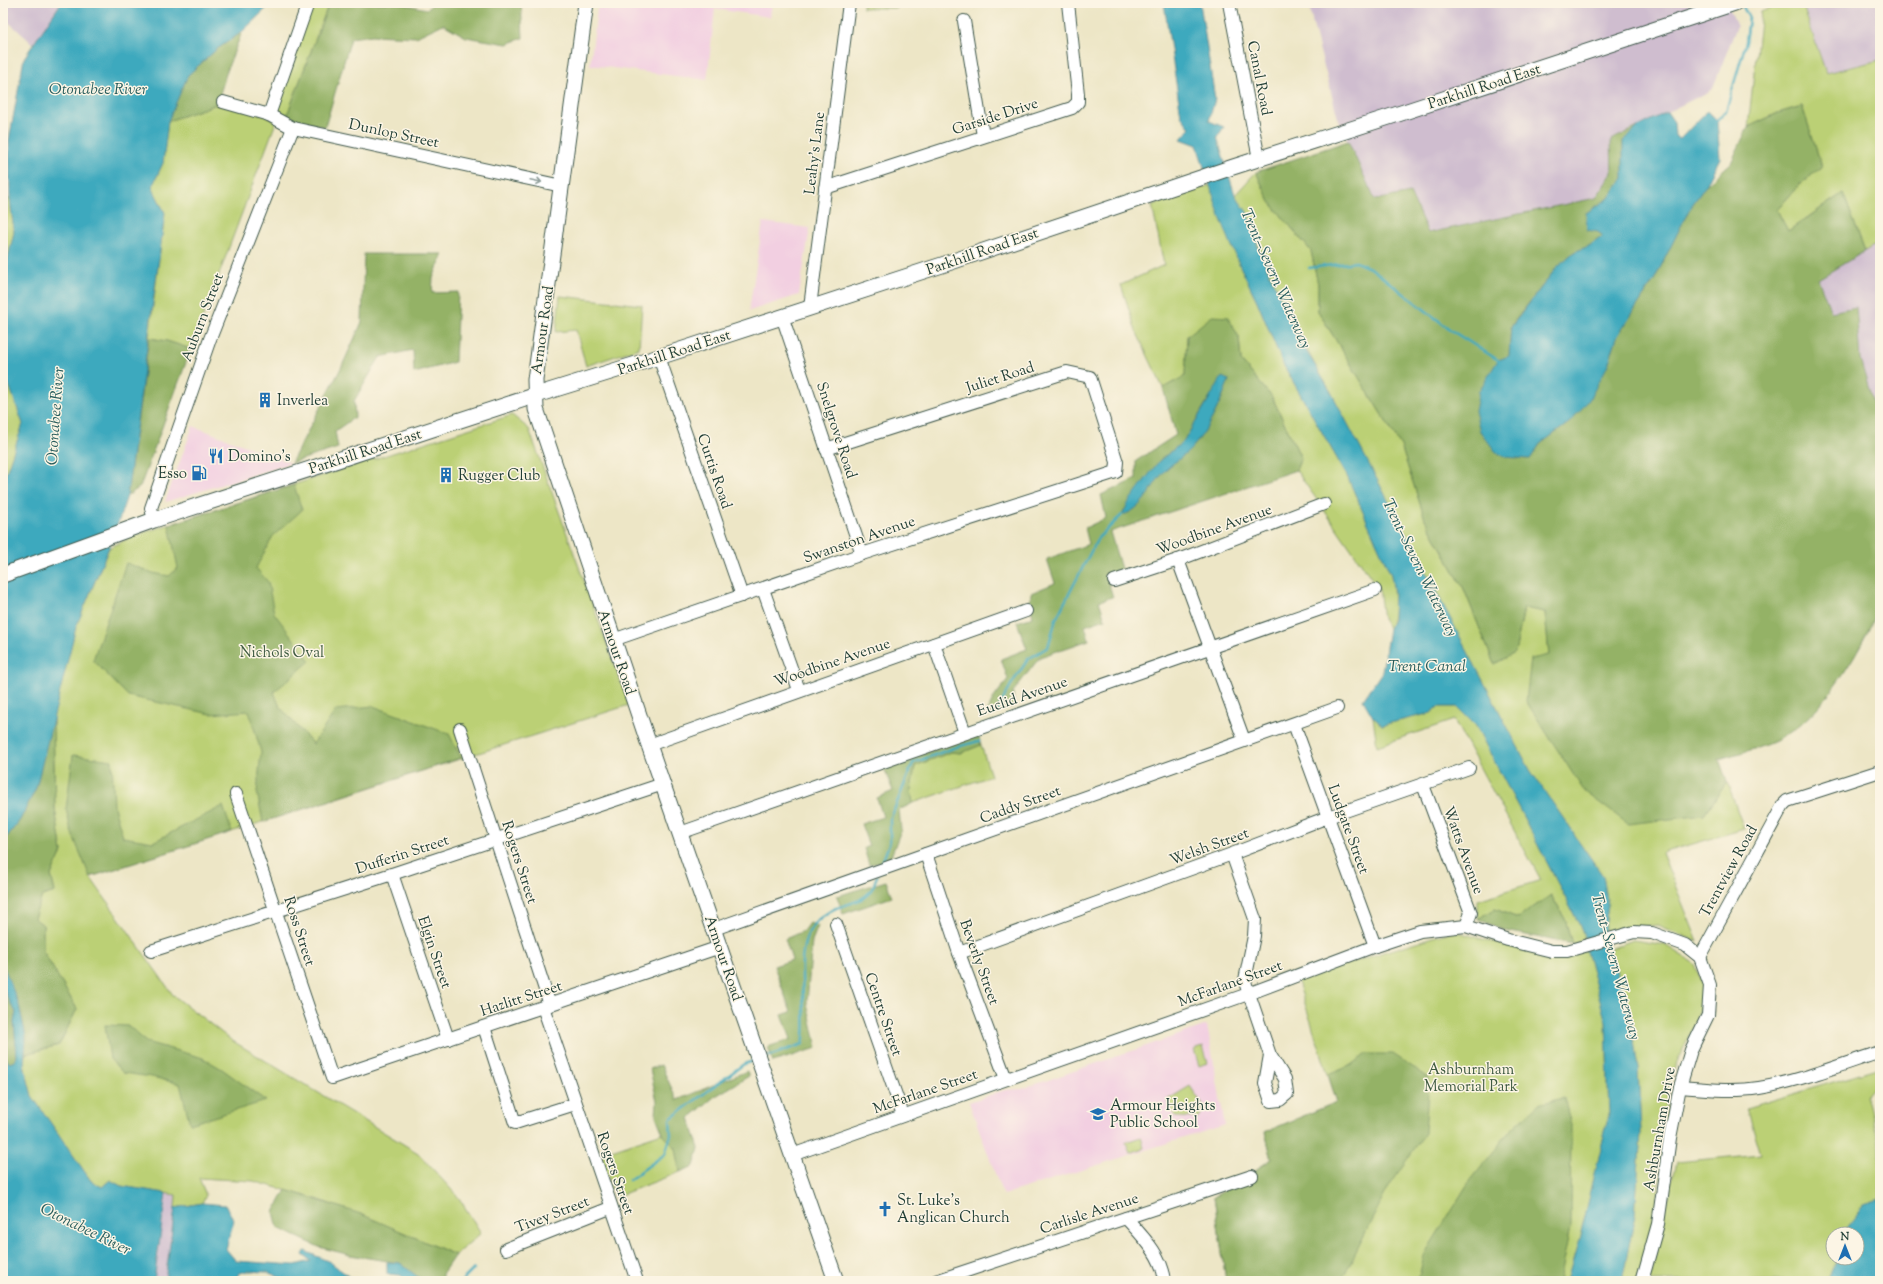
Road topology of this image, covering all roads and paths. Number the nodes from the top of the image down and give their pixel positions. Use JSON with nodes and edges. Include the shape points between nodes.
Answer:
{"nodes":[{"id":1,"x":586,"y":3,"type":"edge"},
{"id":2,"x":849,"y":3,"type":"edge"},
{"id":3,"x":1068,"y":3,"type":"edge"},
{"id":4,"x":1229,"y":3,"type":"edge"},
{"id":5,"x":1730,"y":4,"type":"edge"},
{"id":6,"x":306,"y":6,"type":"dead end"},
{"id":7,"x":964,"y":21,"type":"dead end"},
{"id":8,"x":223,"y":102,"type":"dead end"},
{"id":9,"x":269,"y":115,"type":"junction"},
{"id":10,"x":293,"y":128,"type":"junction"},
{"id":11,"x":982,"y":136,"type":"junction"},
{"id":12,"x":1258,"y":159,"type":"junction"},
{"id":13,"x":562,"y":186,"type":"junction"},
{"id":14,"x":825,"y":188,"type":"junction"},
{"id":15,"x":810,"y":307,"type":"junction"},
{"id":16,"x":782,"y":316,"type":"junction"},
{"id":17,"x":659,"y":357,"type":"junction"},
{"id":18,"x":535,"y":395,"type":"junction"},
{"id":19,"x":826,"y":449,"type":"junction"},
{"id":20,"x":1116,"y":472,"type":"joint"},
{"id":21,"x":1324,"y":504,"type":"dead end"},
{"id":22,"x":154,"y":520,"type":"junction"},
{"id":23,"x":862,"y":554,"type":"junction"},
{"id":24,"x":1178,"y":560,"type":"junction"},
{"id":25,"x":3,"y":574,"type":"edge"},
{"id":26,"x":1114,"y":581,"type":"dead end"},
{"id":27,"x":763,"y":589,"type":"junction"},
{"id":28,"x":1375,"y":590,"type":"dead end"},
{"id":29,"x":742,"y":596,"type":"junction"},
{"id":30,"x":1026,"y":611,"type":"dead end"},
{"id":31,"x":613,"y":640,"type":"junction"},
{"id":32,"x":934,"y":644,"type":"junction"},
{"id":33,"x":1210,"y":647,"type":"junction"},
{"id":34,"x":799,"y":690,"type":"junction"},
{"id":35,"x":1337,"y":708,"type":"dead end"},
{"id":36,"x":1294,"y":724,"type":"junction"},
{"id":37,"x":460,"y":729,"type":"dead end"},
{"id":38,"x":965,"y":733,"type":"junction"},
{"id":39,"x":1244,"y":740,"type":"junction"},
{"id":40,"x":649,"y":745,"type":"junction"},
{"id":41,"x":1469,"y":768,"type":"dead end"},
{"id":42,"x":1880,"y":771,"type":"edge"},
{"id":43,"x":663,"y":784,"type":"junction"},
{"id":44,"x":1423,"y":785,"type":"junction"},
{"id":45,"x":236,"y":794,"type":"dead end"},
{"id":46,"x":1328,"y":817,"type":"junction"},
{"id":47,"x":680,"y":833,"type":"junction"},
{"id":48,"x":495,"y":840,"type":"junction"},
{"id":49,"x":926,"y":854,"type":"junction"},
{"id":50,"x":1232,"y":854,"type":"junction"},
{"id":51,"x":392,"y":874,"type":"junction"},
{"id":52,"x":276,"y":911,"type":"junction"},
{"id":53,"x":836,"y":924,"type":"dead end"},
{"id":54,"x":1466,"y":926,"type":"junction"},
{"id":55,"x":714,"y":929,"type":"junction"},
{"id":56,"x":1375,"y":946,"type":"junction"},
{"id":57,"x":720,"y":947,"type":"junction"},
{"id":58,"x":151,"y":951,"type":"dead end"},
{"id":59,"x":960,"y":953,"type":"junction"},
{"id":60,"x":1700,"y":957,"type":"junction"},
{"id":61,"x":1248,"y":994,"type":"junction"},
{"id":62,"x":547,"y":1006,"type":"junction"},
{"id":63,"x":484,"y":1027,"type":"junction"},
{"id":64,"x":448,"y":1039,"type":"junction"},
{"id":65,"x":1880,"y":1052,"type":"edge"},
{"id":66,"x":1270,"y":1055,"type":"dead end"},
{"id":67,"x":332,"y":1078,"type":"joint"},
{"id":68,"x":1006,"y":1080,"type":"junction"},
{"id":69,"x":1680,"y":1087,"type":"junction"},
{"id":70,"x":575,"y":1104,"type":"junction"},
{"id":71,"x":903,"y":1115,"type":"junction"},
{"id":72,"x":792,"y":1155,"type":"junction"},
{"id":73,"x":1252,"y":1176,"type":"dead end"},
{"id":74,"x":610,"y":1208,"type":"junction"},
{"id":75,"x":1126,"y":1218,"type":"junction"},
{"id":76,"x":506,"y":1249,"type":"dead end"},
{"id":77,"x":636,"y":1281,"type":"edge"},
{"id":78,"x":836,"y":1281,"type":"edge"},
{"id":79,"x":936,"y":1281,"type":"edge"},
{"id":80,"x":1165,"y":1281,"type":"edge"},
{"id":81,"x":1642,"y":1281,"type":"edge"}],
"edges":[{"from":1,"to":13,"type":"main road","name":"Armour Road"},
{"from":2,"to":14,"type":"street","name":"Leahy's Lane"},
{"from":3,"to":11,"type":"street","name":"Garside Drive","via":[[1078,102],[1072,108]]},
{"from":4,"to":12,"type":"street","name":"Canal Road"},
{"from":5,"to":12,"type":"main road","name":"Parkhill Road East"},
{"from":6,"to":9,"type":"street"},
{"from":7,"to":11,"type":"street"},
{"from":8,"to":9,"type":"street","name":"Dunlop Street"},
{"from":9,"to":10,"type":"street","name":"Dunlop Street"},
{"from":10,"to":13,"type":"street","name":"Dunlop Street","one_way":true},
{"from":10,"to":22,"type":"street","name":"Auburn Street","via":[[210,339],[151,508]]},
{"from":11,"to":14,"type":"street","name":"Garside Drive"},
{"from":12,"to":15,"type":"main road","name":"Parkhill Road East"},
{"from":13,"to":18,"type":"main road","name":"Armour Road"},
{"from":14,"to":15,"type":"street","name":"Leahy's Lane"},
{"from":15,"to":16,"type":"main road","name":"Parkhill Road East"},
{"from":16,"to":17,"type":"main road","name":"Parkhill Road East"},
{"from":16,"to":19,"type":"street","name":"Snelgrove Road"},
{"from":17,"to":18,"type":"main road","name":"Parkhill Road East"},
{"from":17,"to":29,"type":"street","name":"Curtis Road"},
{"from":18,"to":22,"type":"main road","name":"Parkhill Road East"},
{"from":18,"to":31,"type":"main road","name":"Armour Road","via":[[536,409]]},
{"from":19,"to":20,"type":"street","name":"Juliet Road","via":[[1068,372],[1090,377],[1117,462]]},
{"from":19,"to":23,"type":"street","name":"Snelgrove Road"},
{"from":20,"to":23,"type":"street","name":"Swanston Avenue"},
{"from":21,"to":24,"type":"street","name":"Woodbine Avenue"},
{"from":22,"to":25,"type":"main road","name":"Parkhill Road East"},
{"from":23,"to":27,"type":"street","name":"Swanston Avenue"},
{"from":24,"to":26,"type":"street","name":"Woodbine Avenue"},
{"from":24,"to":33,"type":"street"},
{"from":27,"to":29,"type":"street","name":"Swanston Avenue"},
{"from":27,"to":34,"type":"street"},
{"from":28,"to":33,"type":"street","name":"Euclid Avenue"},
{"from":29,"to":31,"type":"street","name":"Swanston Avenue"},
{"from":30,"to":32,"type":"street","name":"Woodbine Avenue"},
{"from":31,"to":40,"type":"main road","name":"Armour Road"},
{"from":32,"to":34,"type":"street","name":"Woodbine Avenue"},
{"from":32,"to":38,"type":"street"},
{"from":33,"to":38,"type":"street","name":"Euclid Avenue"},
{"from":33,"to":39,"type":"street"},
{"from":34,"to":40,"type":"street","name":"Woodbine Avenue"},
{"from":35,"to":36,"type":"street","name":"Caddy Street"},
{"from":36,"to":39,"type":"street","name":"Caddy Street"},
{"from":36,"to":46,"type":"street","name":"Ludgate Street"},
{"from":37,"to":48,"type":"street","name":"Rogers Street"},
{"from":38,"to":47,"type":"street","name":"Euclid Avenue"},
{"from":39,"to":49,"type":"street","name":"Caddy Street"},
{"from":40,"to":43,"type":"main road","name":"Armour Road"},
{"from":41,"to":44,"type":"street","name":"Welsh Street"},
{"from":42,"to":60,"type":"street","name":"Trentview Road","via":[[1787,801],[1783,805]]},
{"from":43,"to":47,"type":"main road","name":"Armour Road"},
{"from":43,"to":48,"type":"street","name":"Dufferin Street"},
{"from":44,"to":46,"type":"street","name":"Welsh Street"},
{"from":44,"to":54,"type":"street","name":"Watts Avenue","via":[[1471,913]]},
{"from":45,"to":52,"type":"street","name":"Ross Street"},
{"from":46,"to":50,"type":"street","name":"Welsh Street"},
{"from":46,"to":56,"type":"street","name":"Ludgate Street"},
{"from":47,"to":55,"type":"main road","name":"Armour Road"},
{"from":48,"to":51,"type":"street","name":"Dufferin Street"},
{"from":48,"to":62,"type":"street","name":"Rogers Street"},
{"from":49,"to":55,"type":"street","name":"Caddy Street"},
{"from":49,"to":59,"type":"street","name":"Beverly Street"},
{"from":50,"to":59,"type":"street","name":"Welsh Street"},
{"from":50,"to":61,"type":"street","via":[[1255,919],[1245,980]]},
{"from":51,"to":52,"type":"street","name":"Dufferin Street"},
{"from":51,"to":64,"type":"street","name":"Elgin Street"},
{"from":52,"to":58,"type":"street","name":"Dufferin Street"},
{"from":52,"to":67,"type":"street","name":"Ross Street"},
{"from":53,"to":71,"type":"street","name":"Centre Street"},
{"from":54,"to":56,"type":"street","name":"McFarlane Street","via":[[1420,931]]},
{"from":54,"to":60,"type":"street","name":"McFarlane Street","via":[[1552,951],[1567,951],[1634,932],[1652,933],[1685,945]]},
{"from":55,"to":57,"type":"main road","name":"Armour Road"},
{"from":56,"to":61,"type":"street","name":"McFarlane Street"},
{"from":57,"to":62,"type":"street","name":"Hazlitt Street"},
{"from":57,"to":72,"type":"main road","name":"Armour Road"},
{"from":59,"to":68,"type":"street","name":"Beverly Street"},
{"from":60,"to":69,"type":"street","name":"Ashburnham Drive","via":[[1710,985],[1708,1015],[1691,1050]]},
{"from":61,"to":66,"type":"street"},
{"from":61,"to":68,"type":"street","name":"McFarlane Street"},
{"from":62,"to":63,"type":"street","name":"Hazlitt Street"},
{"from":62,"to":70,"type":"street","name":"Rogers Street"},
{"from":63,"to":64,"type":"street","name":"Hazlitt Street"},
{"from":63,"to":70,"type":"street","via":[[515,1123]]},
{"from":64,"to":67,"type":"street","name":"Hazlitt Street"},
{"from":65,"to":69,"type":"street","via":[[1801,1078],[1759,1088],[1723,1090]]},
{"from":68,"to":71,"type":"street","name":"McFarlane Street"},
{"from":69,"to":81,"type":"street","name":"Ashburnham Drive","via":[[1658,1224]]},
{"from":70,"to":74,"type":"street","name":"Rogers Street"},
{"from":71,"to":72,"type":"street","name":"McFarlane Street"},
{"from":72,"to":78,"type":"main road","name":"Armour Road"},
{"from":73,"to":75,"type":"street","name":"Carlisle Avenue"},
{"from":74,"to":76,"type":"street","name":"Tivey Street"},
{"from":74,"to":77,"type":"street","name":"Rogers Street"},
{"from":75,"to":79,"type":"street","name":"Carlisle Avenue"},
{"from":75,"to":80,"type":"street","via":[[1150,1245],[1164,1269]]}]}
